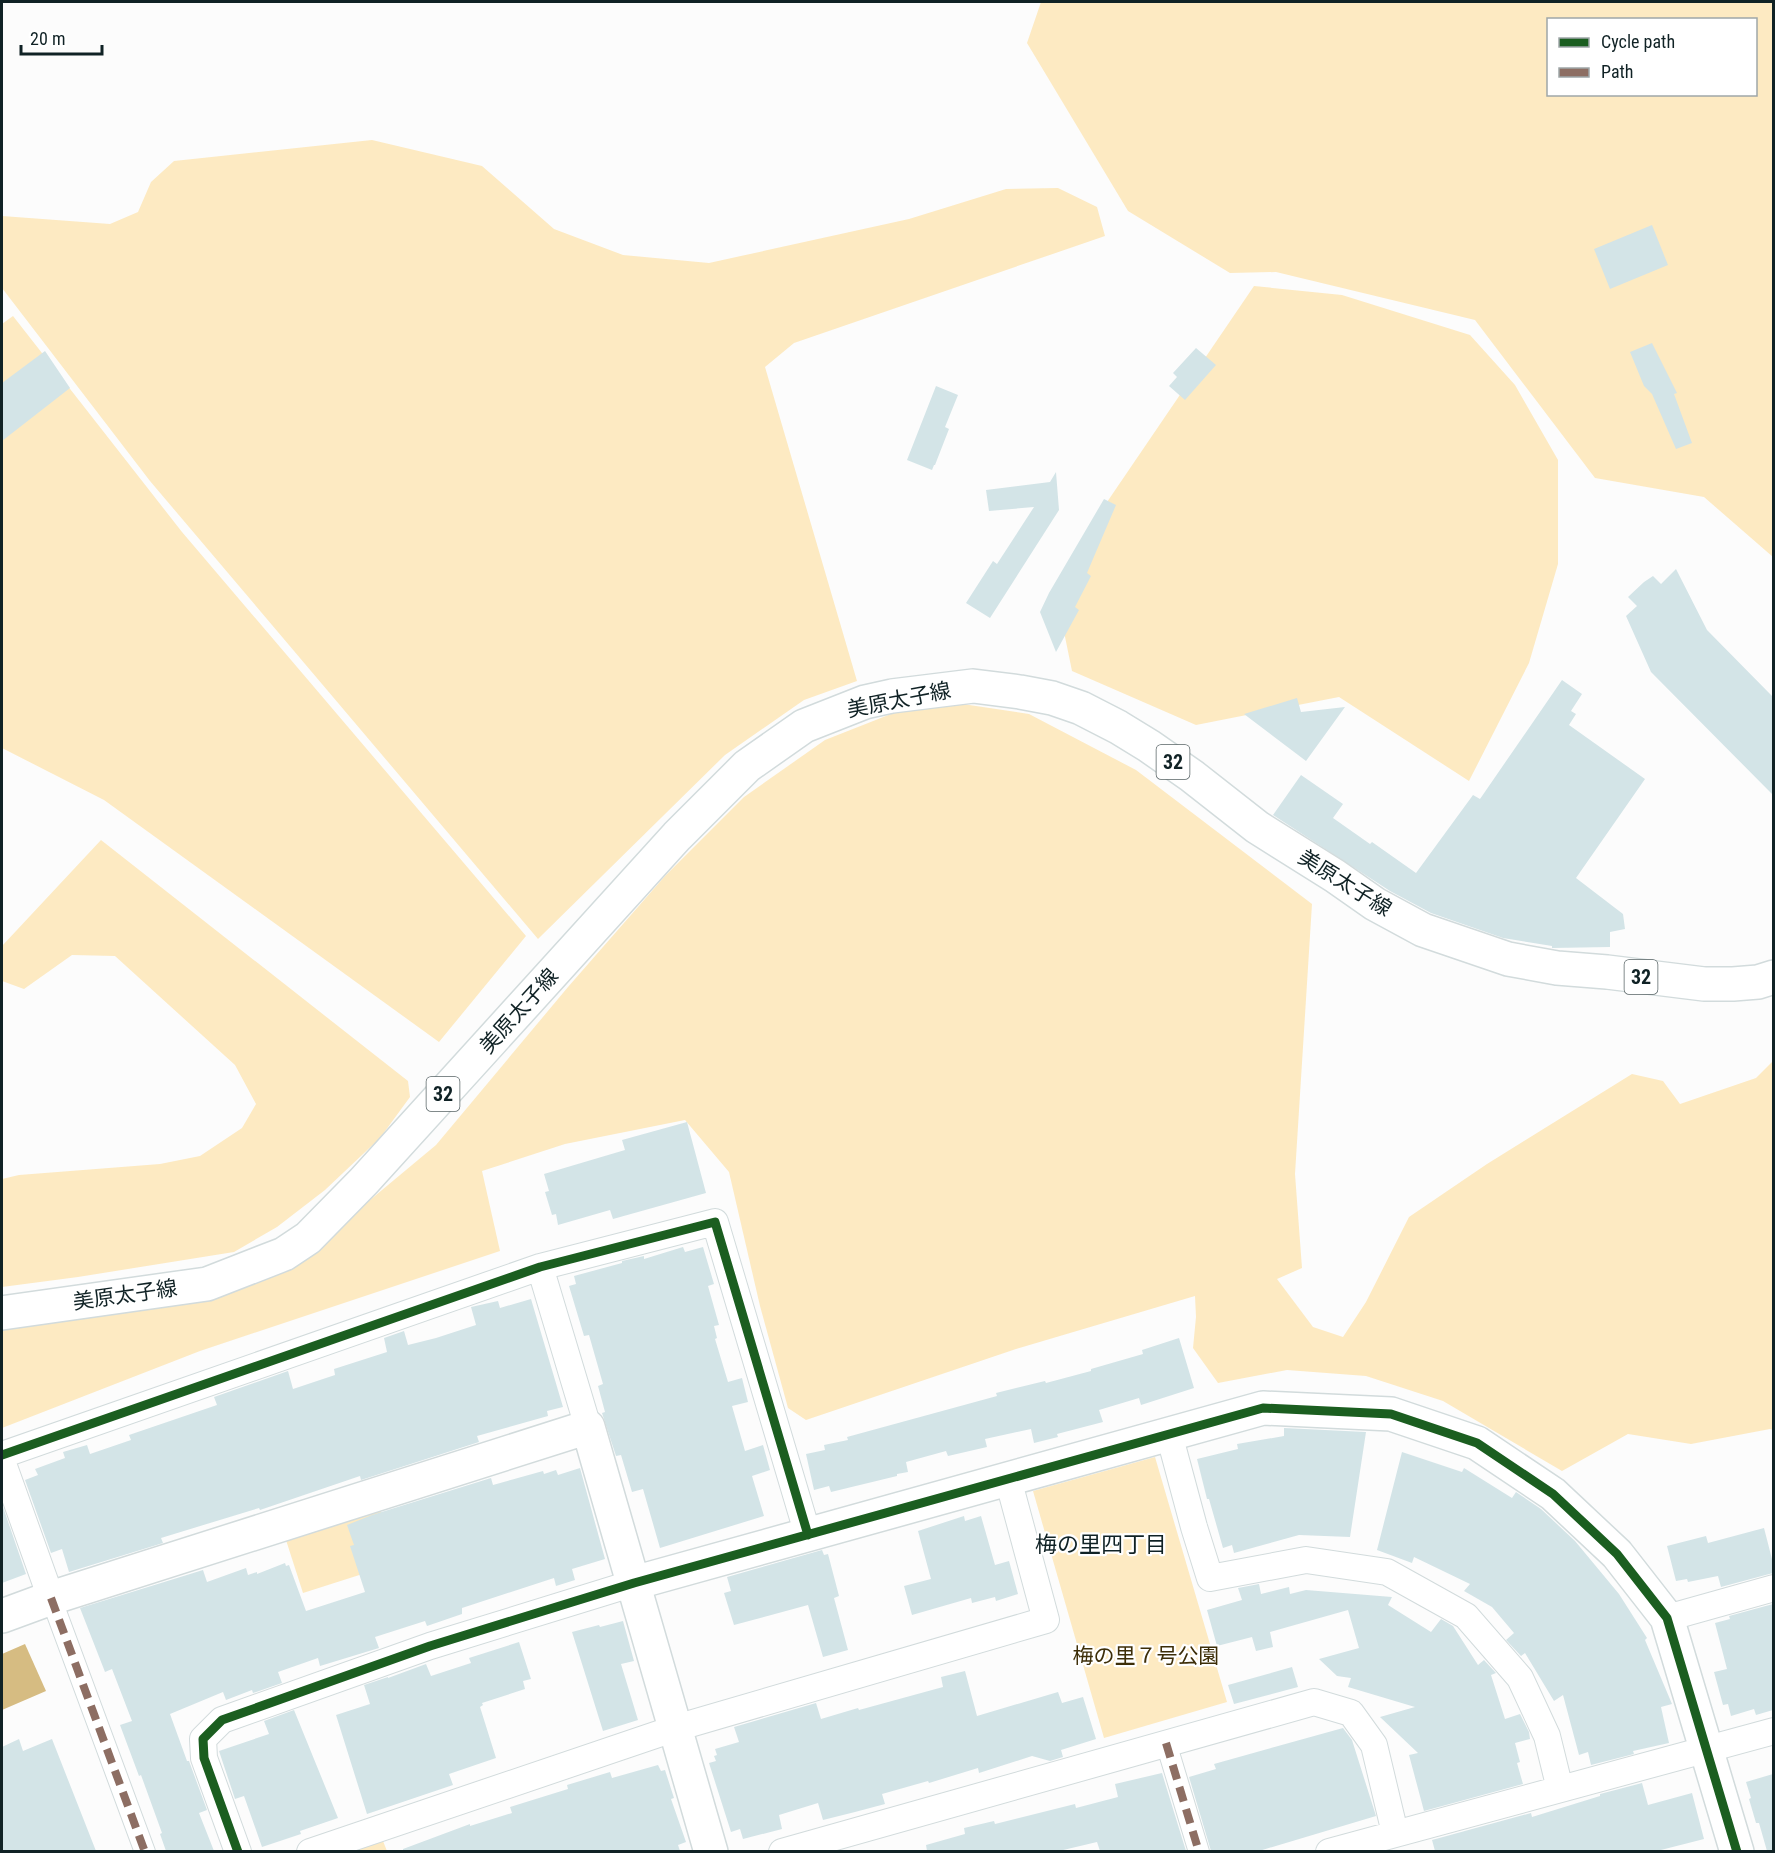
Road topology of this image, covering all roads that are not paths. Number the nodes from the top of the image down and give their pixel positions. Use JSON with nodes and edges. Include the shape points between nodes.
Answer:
{"nodes":[{"id":1,"x":1773,"y":977,"type":"edge"},
{"id":2,"x":540,"y":1267,"type":"junction"},
{"id":3,"x":2,"y":1313,"type":"edge"},
{"id":4,"x":588,"y":1427,"type":"junction"},
{"id":5,"x":1169,"y":1434,"type":"junction"},
{"id":6,"x":2,"y":1455,"type":"edge"},
{"id":7,"x":2,"y":1461,"type":"edge"},
{"id":8,"x":1008,"y":1479,"type":"junction"},
{"id":9,"x":808,"y":1535,"type":"junction"},
{"id":10,"x":634,"y":1583,"type":"junction"},
{"id":11,"x":1773,"y":1588,"type":"edge"},
{"id":12,"x":51,"y":1598,"type":"junction"},
{"id":13,"x":2,"y":1616,"type":"edge"},
{"id":14,"x":1667,"y":1618,"type":"junction"},
{"id":15,"x":676,"y":1728,"type":"junction"},
{"id":16,"x":1773,"y":1731,"type":"edge"},
{"id":17,"x":1166,"y":1743,"type":"junction"},
{"id":18,"x":1706,"y":1749,"type":"junction"},
{"id":19,"x":1560,"y":1789,"type":"junction"},
{"id":20,"x":1395,"y":1833,"type":"junction"},
{"id":21,"x":145,"y":1851,"type":"edge"},
{"id":22,"x":238,"y":1851,"type":"edge"},
{"id":23,"x":310,"y":1851,"type":"edge"},
{"id":24,"x":711,"y":1851,"type":"edge"},
{"id":25,"x":782,"y":1851,"type":"edge"},
{"id":26,"x":1199,"y":1851,"type":"edge"},
{"id":27,"x":1329,"y":1851,"type":"edge"},
{"id":28,"x":1737,"y":1851,"type":"edge"}],
"edges":[{"from":1,"to":3,"type":"street","name":"美原太子線","number":"32","via":[[1758,982],[1704,984],[1508,959],[1423,930],[1375,904],[1257,827],[1149,746],[1081,708],[1041,696],[973,687],[892,696],[865,702],[804,726],[747,766],[677,836],[309,1238],[284,1254],[207,1284]]},
{"from":2,"to":4,"type":"street"},
{"from":2,"to":6,"type":"street"},
{"from":2,"to":9,"type":"street","via":[[715,1222]]},
{"from":4,"to":10,"type":"street"},
{"from":4,"to":12,"type":"street"},
{"from":5,"to":8,"type":"street"},
{"from":5,"to":14,"type":"street","via":[[1263,1408],[1391,1414],[1477,1443],[1553,1494],[1617,1554]]},
{"from":5,"to":19,"type":"street","via":[[1210,1578],[1306,1560],[1387,1572],[1466,1616],[1520,1678],[1547,1736]]},
{"from":7,"to":12,"type":"street"},
{"from":8,"to":9,"type":"street"},
{"from":8,"to":15,"type":"street","via":[[1046,1620]]},
{"from":9,"to":10,"type":"street"},
{"from":10,"to":15,"type":"street"},
{"from":10,"to":22,"type":"street","via":[[430,1646],[222,1720],[203,1738],[204,1758]]},
{"from":11,"to":14,"type":"street"},
{"from":12,"to":13,"type":"street"},
{"from":12,"to":21,"type":"street"},
{"from":14,"to":18,"type":"street"},
{"from":15,"to":23,"type":"street"},
{"from":15,"to":24,"type":"street"},
{"from":16,"to":18,"type":"street"},
{"from":17,"to":20,"type":"street","via":[[1314,1702],[1351,1713],[1374,1744]]},
{"from":17,"to":25,"type":"street"},
{"from":17,"to":26,"type":"street"},
{"from":18,"to":19,"type":"street"},
{"from":18,"to":28,"type":"street"},
{"from":19,"to":20,"type":"street"},
{"from":20,"to":27,"type":"street"}]}
